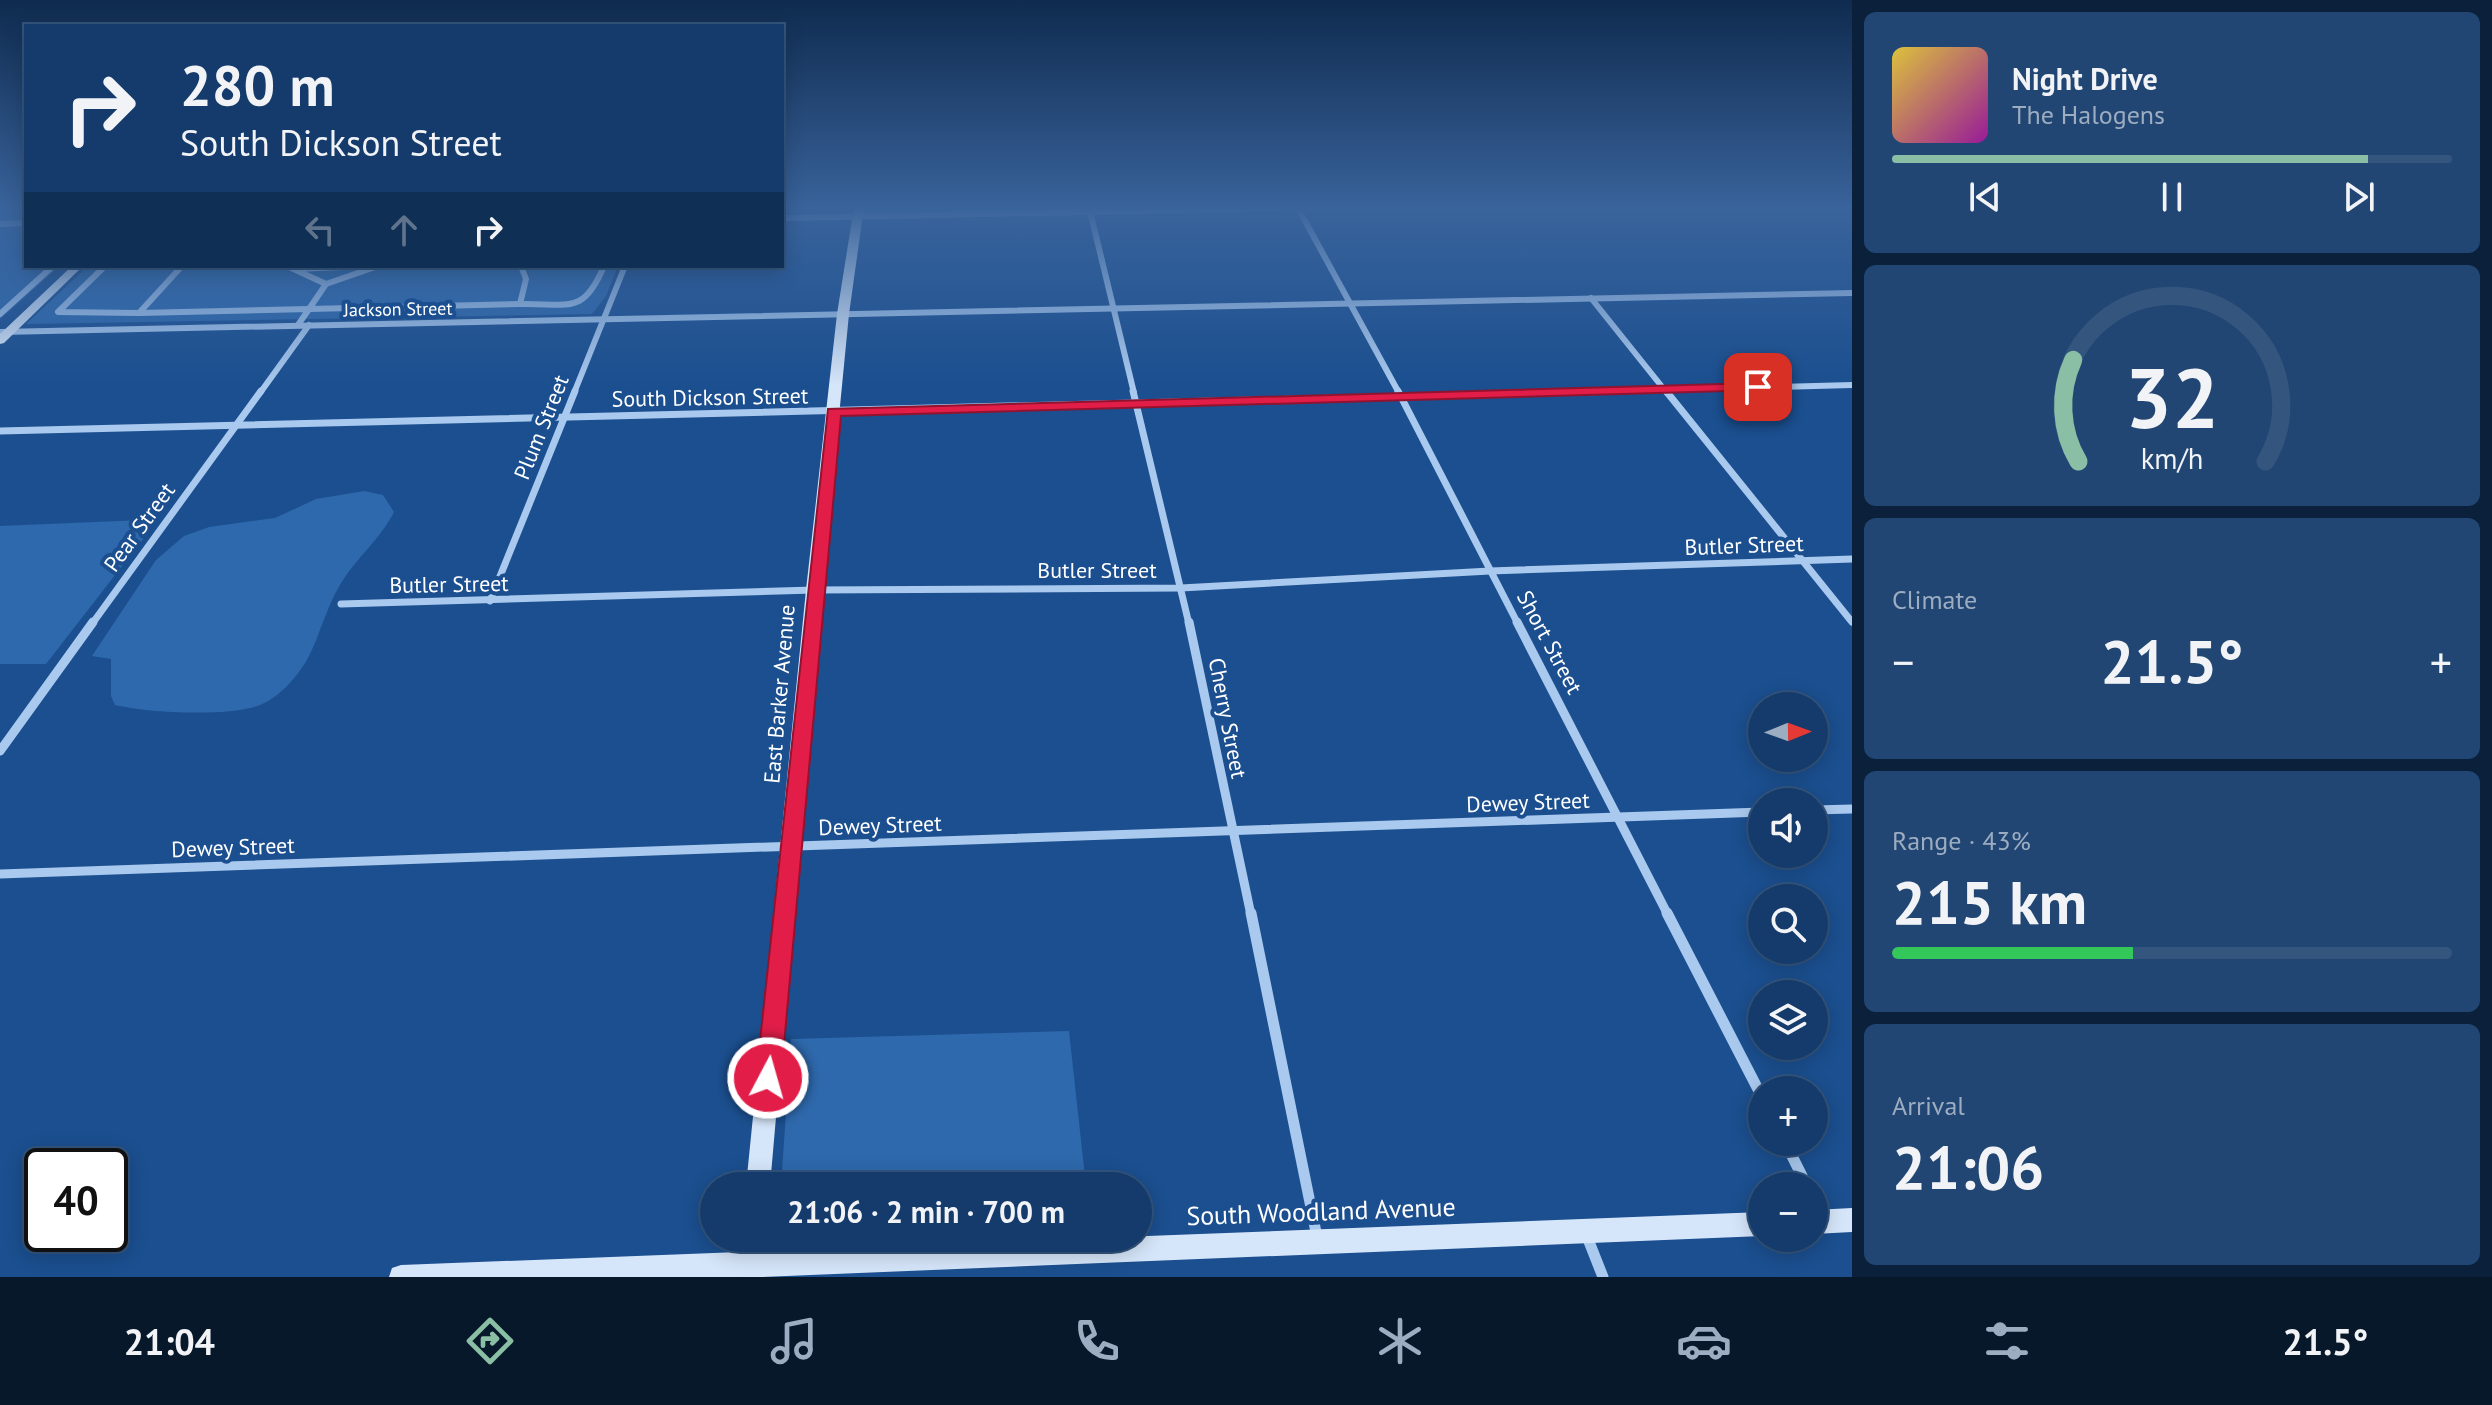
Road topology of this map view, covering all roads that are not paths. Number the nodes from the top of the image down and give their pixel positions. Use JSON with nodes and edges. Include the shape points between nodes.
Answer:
{"nodes":[{"id":1,"x":850,"y":267,"type":"edge"},
{"id":2,"x":1104,"y":267,"type":"edge"},
{"id":3,"x":1330,"y":267,"type":"edge"},
{"id":4,"x":51,"y":268,"type":"edge"},
{"id":5,"x":76,"y":268,"type":"edge"},
{"id":6,"x":103,"y":268,"type":"edge"},
{"id":7,"x":180,"y":268,"type":"edge"},
{"id":8,"x":298,"y":268,"type":"edge"},
{"id":9,"x":372,"y":268,"type":"edge"},
{"id":10,"x":522,"y":268,"type":"edge"},
{"id":11,"x":603,"y":268,"type":"edge"},
{"id":12,"x":624,"y":268,"type":"edge"},
{"id":13,"x":326,"y":284,"type":"junction"},
{"id":14,"x":1852,"y":293,"type":"edge"},
{"id":15,"x":1591,"y":298,"type":"junction"},
{"id":16,"x":1350,"y":303,"type":"junction"},
{"id":17,"x":520,"y":304,"type":"junction"},
{"id":18,"x":309,"y":309,"type":"junction"},
{"id":19,"x":1114,"y":310,"type":"junction"},
{"id":20,"x":139,"y":313,"type":"junction"},
{"id":21,"x":0,"y":314,"type":"edge"},
{"id":22,"x":843,"y":314,"type":"junction"},
{"id":23,"x":603,"y":318,"type":"junction"},
{"id":24,"x":298,"y":325,"type":"junction"},
{"id":25,"x":309,"y":325,"type":"junction"},
{"id":26,"x":3,"y":334,"type":"edge"},
{"id":27,"x":1852,"y":385,"type":"edge"},
{"id":28,"x":1665,"y":389,"type":"junction"},
{"id":29,"x":1401,"y":397,"type":"junction"},
{"id":30,"x":1138,"y":404,"type":"junction"},
{"id":31,"x":834,"y":412,"type":"junction"},
{"id":32,"x":564,"y":417,"type":"junction"},
{"id":33,"x":234,"y":427,"type":"junction"},
{"id":34,"x":0,"y":431,"type":"edge"},
{"id":35,"x":1852,"y":559,"type":"edge"},
{"id":36,"x":1803,"y":561,"type":"junction"},
{"id":37,"x":1490,"y":571,"type":"junction"},
{"id":38,"x":1181,"y":588,"type":"junction"},
{"id":39,"x":814,"y":590,"type":"junction"},
{"id":40,"x":490,"y":601,"type":"junction"},
{"id":41,"x":341,"y":604,"type":"dead end"},
{"id":42,"x":1852,"y":622,"type":"edge"},
{"id":43,"x":0,"y":751,"type":"edge"},
{"id":44,"x":1852,"y":809,"type":"edge"},
{"id":45,"x":1828,"y":810,"type":"edge"},
{"id":46,"x":1748,"y":813,"type":"edge"},
{"id":47,"x":1621,"y":819,"type":"junction"},
{"id":48,"x":1232,"y":833,"type":"junction"},
{"id":49,"x":791,"y":848,"type":"junction"},
{"id":50,"x":0,"y":874,"type":"edge"},
{"id":51,"x":1751,"y":1076,"type":"edge"},
{"id":52,"x":759,"y":1172,"type":"edge"},
{"id":53,"x":1828,"y":1216,"type":"edge"},
{"id":54,"x":1852,"y":1220,"type":"edge"},
{"id":55,"x":1748,"y":1225,"type":"edge"},
{"id":56,"x":1586,"y":1233,"type":"junction"},
{"id":57,"x":1318,"y":1239,"type":"junction"},
{"id":58,"x":749,"y":1271,"type":"edge"},
{"id":59,"x":401,"y":1277,"type":"edge"},
{"id":60,"x":1603,"y":1277,"type":"edge"}],
"edges":[{"from":1,"to":22,"type":"street","name":"East Barker Avenue"},
{"from":2,"to":19,"type":"street","name":"Cherry Street"},
{"from":3,"to":16,"type":"street","name":"Short Street"},
{"from":4,"to":21,"type":"street"},
{"from":5,"to":26,"type":"street"},
{"from":6,"to":20,"type":"street","via":[[58,312]]},
{"from":7,"to":20,"type":"street"},
{"from":8,"to":13,"type":"street"},
{"from":9,"to":13,"type":"street"},
{"from":10,"to":17,"type":"street","via":[[526,279]]},
{"from":11,"to":17,"type":"street","via":[[593,292],[580,303]]},
{"from":12,"to":23,"type":"street","name":"Plum Street"},
{"from":13,"to":18,"type":"street"},
{"from":14,"to":15,"type":"street","name":"Jackson Street"},
{"from":15,"to":16,"type":"street","name":"Jackson Street"},
{"from":15,"to":28,"type":"street"},
{"from":16,"to":19,"type":"street","name":"Jackson Street"},
{"from":16,"to":29,"type":"street","name":"Short Street"},
{"from":17,"to":18,"type":"street"},
{"from":18,"to":20,"type":"street"},
{"from":18,"to":24,"type":"street"},
{"from":19,"to":22,"type":"street","name":"Jackson Street"},
{"from":19,"to":30,"type":"street","name":"Cherry Street"},
{"from":22,"to":23,"type":"street","name":"Jackson Street"},
{"from":22,"to":31,"type":"street","name":"East Barker Avenue"},
{"from":23,"to":25,"type":"street","name":"Jackson Street"},
{"from":23,"to":32,"type":"street","name":"Plum Street"},
{"from":24,"to":25,"type":"street","name":"Jackson Street"},
{"from":24,"to":26,"type":"street","name":"Jackson Street"},
{"from":25,"to":33,"type":"street","name":"Pear Street"},
{"from":27,"to":28,"type":"street","name":"South Dickson Street"},
{"from":28,"to":29,"type":"street","name":"South Dickson Street"},
{"from":28,"to":36,"type":"street"},
{"from":29,"to":30,"type":"street","name":"South Dickson Street"},
{"from":29,"to":37,"type":"street","name":"Short Street"},
{"from":30,"to":31,"type":"street","name":"South Dickson Street"},
{"from":30,"to":38,"type":"street","name":"Cherry Street"},
{"from":31,"to":32,"type":"street","name":"South Dickson Street"},
{"from":31,"to":39,"type":"street","name":"East Barker Avenue"},
{"from":32,"to":33,"type":"street","name":"South Dickson Street"},
{"from":32,"to":40,"type":"street","name":"Plum Street"},
{"from":33,"to":34,"type":"street","name":"South Dickson Street"},
{"from":33,"to":43,"type":"street","name":"Pear Street"},
{"from":35,"to":36,"type":"street","name":"Butler Street"},
{"from":36,"to":37,"type":"street","name":"Butler Street"},
{"from":36,"to":42,"type":"street"},
{"from":37,"to":38,"type":"street","name":"Butler Street"},
{"from":37,"to":47,"type":"street","name":"Short Street"},
{"from":38,"to":39,"type":"street","name":"Butler Street"},
{"from":38,"to":48,"type":"street","name":"Cherry Street"},
{"from":39,"to":40,"type":"street","name":"Butler Street"},
{"from":39,"to":49,"type":"street","name":"East Barker Avenue"},
{"from":40,"to":41,"type":"street","name":"Butler Street"},
{"from":44,"to":45,"type":"street"},
{"from":46,"to":47,"type":"street","name":"Dewey Street"},
{"from":47,"to":48,"type":"street","name":"Dewey Street"},
{"from":47,"to":51,"type":"street","name":"Short Street"},
{"from":48,"to":49,"type":"street","name":"Dewey Street"},
{"from":48,"to":57,"type":"street","name":"Cherry Street"},
{"from":49,"to":50,"type":"street","name":"Dewey Street"},
{"from":49,"to":52,"type":"street","name":"East Barker Avenue"},
{"from":53,"to":54,"type":"street"},
{"from":55,"to":56,"type":"street","name":"South Woodland Avenue"},
{"from":56,"to":57,"type":"street","name":"South Woodland Avenue"},
{"from":56,"to":60,"type":"street"},
{"from":57,"to":58,"type":"street","name":"South Woodland Avenue"},
{"from":58,"to":59,"type":"street","name":"South Woodland Avenue"}]}
